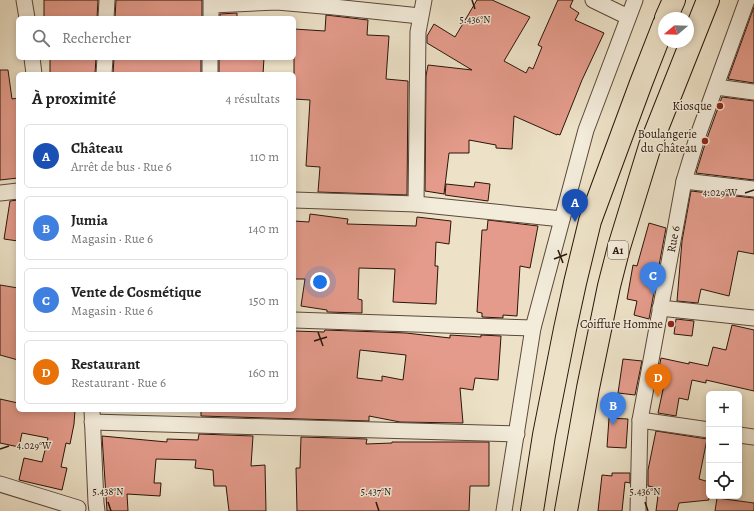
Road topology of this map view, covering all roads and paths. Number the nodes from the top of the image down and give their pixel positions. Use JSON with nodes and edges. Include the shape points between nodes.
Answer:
{"nodes":[{"id":1,"x":24,"y":0,"type":"edge"},
{"id":2,"x":107,"y":0,"type":"edge"},
{"id":3,"x":424,"y":0,"type":"edge"},
{"id":4,"x":593,"y":0,"type":"edge"},
{"id":5,"x":635,"y":0,"type":"edge"},
{"id":6,"x":674,"y":0,"type":"edge"},
{"id":7,"x":708,"y":0,"type":"edge"},
{"id":8,"x":747,"y":0,"type":"edge"},
{"id":9,"x":211,"y":8,"type":"edge"},
{"id":10,"x":669,"y":12,"type":"edge"},
{"id":11,"x":26,"y":16,"type":"edge"},
{"id":12,"x":106,"y":16,"type":"edge"},
{"id":13,"x":420,"y":16,"type":"junction"},
{"id":14,"x":628,"y":17,"type":"junction"},
{"id":15,"x":658,"y":39,"type":"edge"},
{"id":16,"x":32,"y":60,"type":"edge"},
{"id":17,"x":105,"y":60,"type":"edge"},
{"id":18,"x":210,"y":60,"type":"edge"},
{"id":19,"x":34,"y":72,"type":"edge"},
{"id":20,"x":104,"y":72,"type":"edge"},
{"id":21,"x":210,"y":72,"type":"edge"},
{"id":22,"x":716,"y":87,"type":"junction"},
{"id":23,"x":754,"y":92,"type":"edge"},
{"id":24,"x":684,"y":181,"type":"junction"},
{"id":25,"x":754,"y":189,"type":"edge"},
{"id":26,"x":16,"y":191,"type":"edge"},
{"id":27,"x":0,"y":193,"type":"edge"},
{"id":28,"x":296,"y":200,"type":"edge"},
{"id":29,"x":416,"y":204,"type":"junction"},
{"id":30,"x":562,"y":219,"type":"junction"},
{"id":31,"x":660,"y":308,"type":"junction"},
{"id":32,"x":754,"y":318,"type":"edge"},
{"id":33,"x":296,"y":320,"type":"edge"},
{"id":34,"x":533,"y":328,"type":"junction"},
{"id":35,"x":92,"y":416,"type":"edge"},
{"id":36,"x":640,"y":420,"type":"junction"},
{"id":37,"x":706,"y":430,"type":"edge"},
{"id":38,"x":517,"y":434,"type":"junction"},
{"id":39,"x":742,"y":435,"type":"edge"},
{"id":40,"x":754,"y":437,"type":"edge"},
{"id":41,"x":0,"y":484,"type":"edge"},
{"id":42,"x":96,"y":507,"type":"edge"},
{"id":43,"x":73,"y":510,"type":"edge"},
{"id":44,"x":504,"y":511,"type":"edge"},
{"id":45,"x":532,"y":511,"type":"edge"},
{"id":46,"x":566,"y":511,"type":"edge"},
{"id":47,"x":638,"y":511,"type":"edge"}],
"edges":[{"from":1,"to":11,"type":"street"},
{"from":2,"to":12,"type":"street"},
{"from":3,"to":13,"type":"street"},
{"from":4,"to":14,"type":"street"},
{"from":5,"to":14,"type":"street"},
{"from":6,"to":10,"type":"main road"},
{"from":7,"to":46,"type":"main road","number":"A1","via":[[650,146],[619,247],[588,388]]},
{"from":8,"to":22,"type":"street","name":"Rue 6"},
{"from":9,"to":13,"type":"street","via":[[277,2]]},
{"from":13,"to":29,"type":"street"},
{"from":14,"to":30,"type":"street","via":[[586,130]]},
{"from":15,"to":45,"type":"main road","via":[[590,221],[565,329],[541,450]]},
{"from":16,"to":19,"type":"street"},
{"from":17,"to":20,"type":"street"},
{"from":18,"to":21,"type":"street"},
{"from":22,"to":23,"type":"street"},
{"from":22,"to":24,"type":"street","name":"Rue 6"},
{"from":24,"to":25,"type":"street"},
{"from":24,"to":31,"type":"street","name":"Rue 6"},
{"from":26,"to":27,"type":"street"},
{"from":28,"to":29,"type":"street"},
{"from":29,"to":30,"type":"street"},
{"from":30,"to":34,"type":"street"},
{"from":31,"to":32,"type":"street"},
{"from":31,"to":36,"type":"street","name":"Rue 6"},
{"from":33,"to":34,"type":"street"},
{"from":34,"to":38,"type":"street"},
{"from":35,"to":38,"type":"street"},
{"from":35,"to":42,"type":"street"},
{"from":36,"to":37,"type":"street"},
{"from":36,"to":47,"type":"street","name":"Rue 6"},
{"from":38,"to":44,"type":"street"},
{"from":39,"to":40,"type":"street"},
{"from":41,"to":43,"type":"street"},
{"from":42,"to":43,"type":"street"}]}
